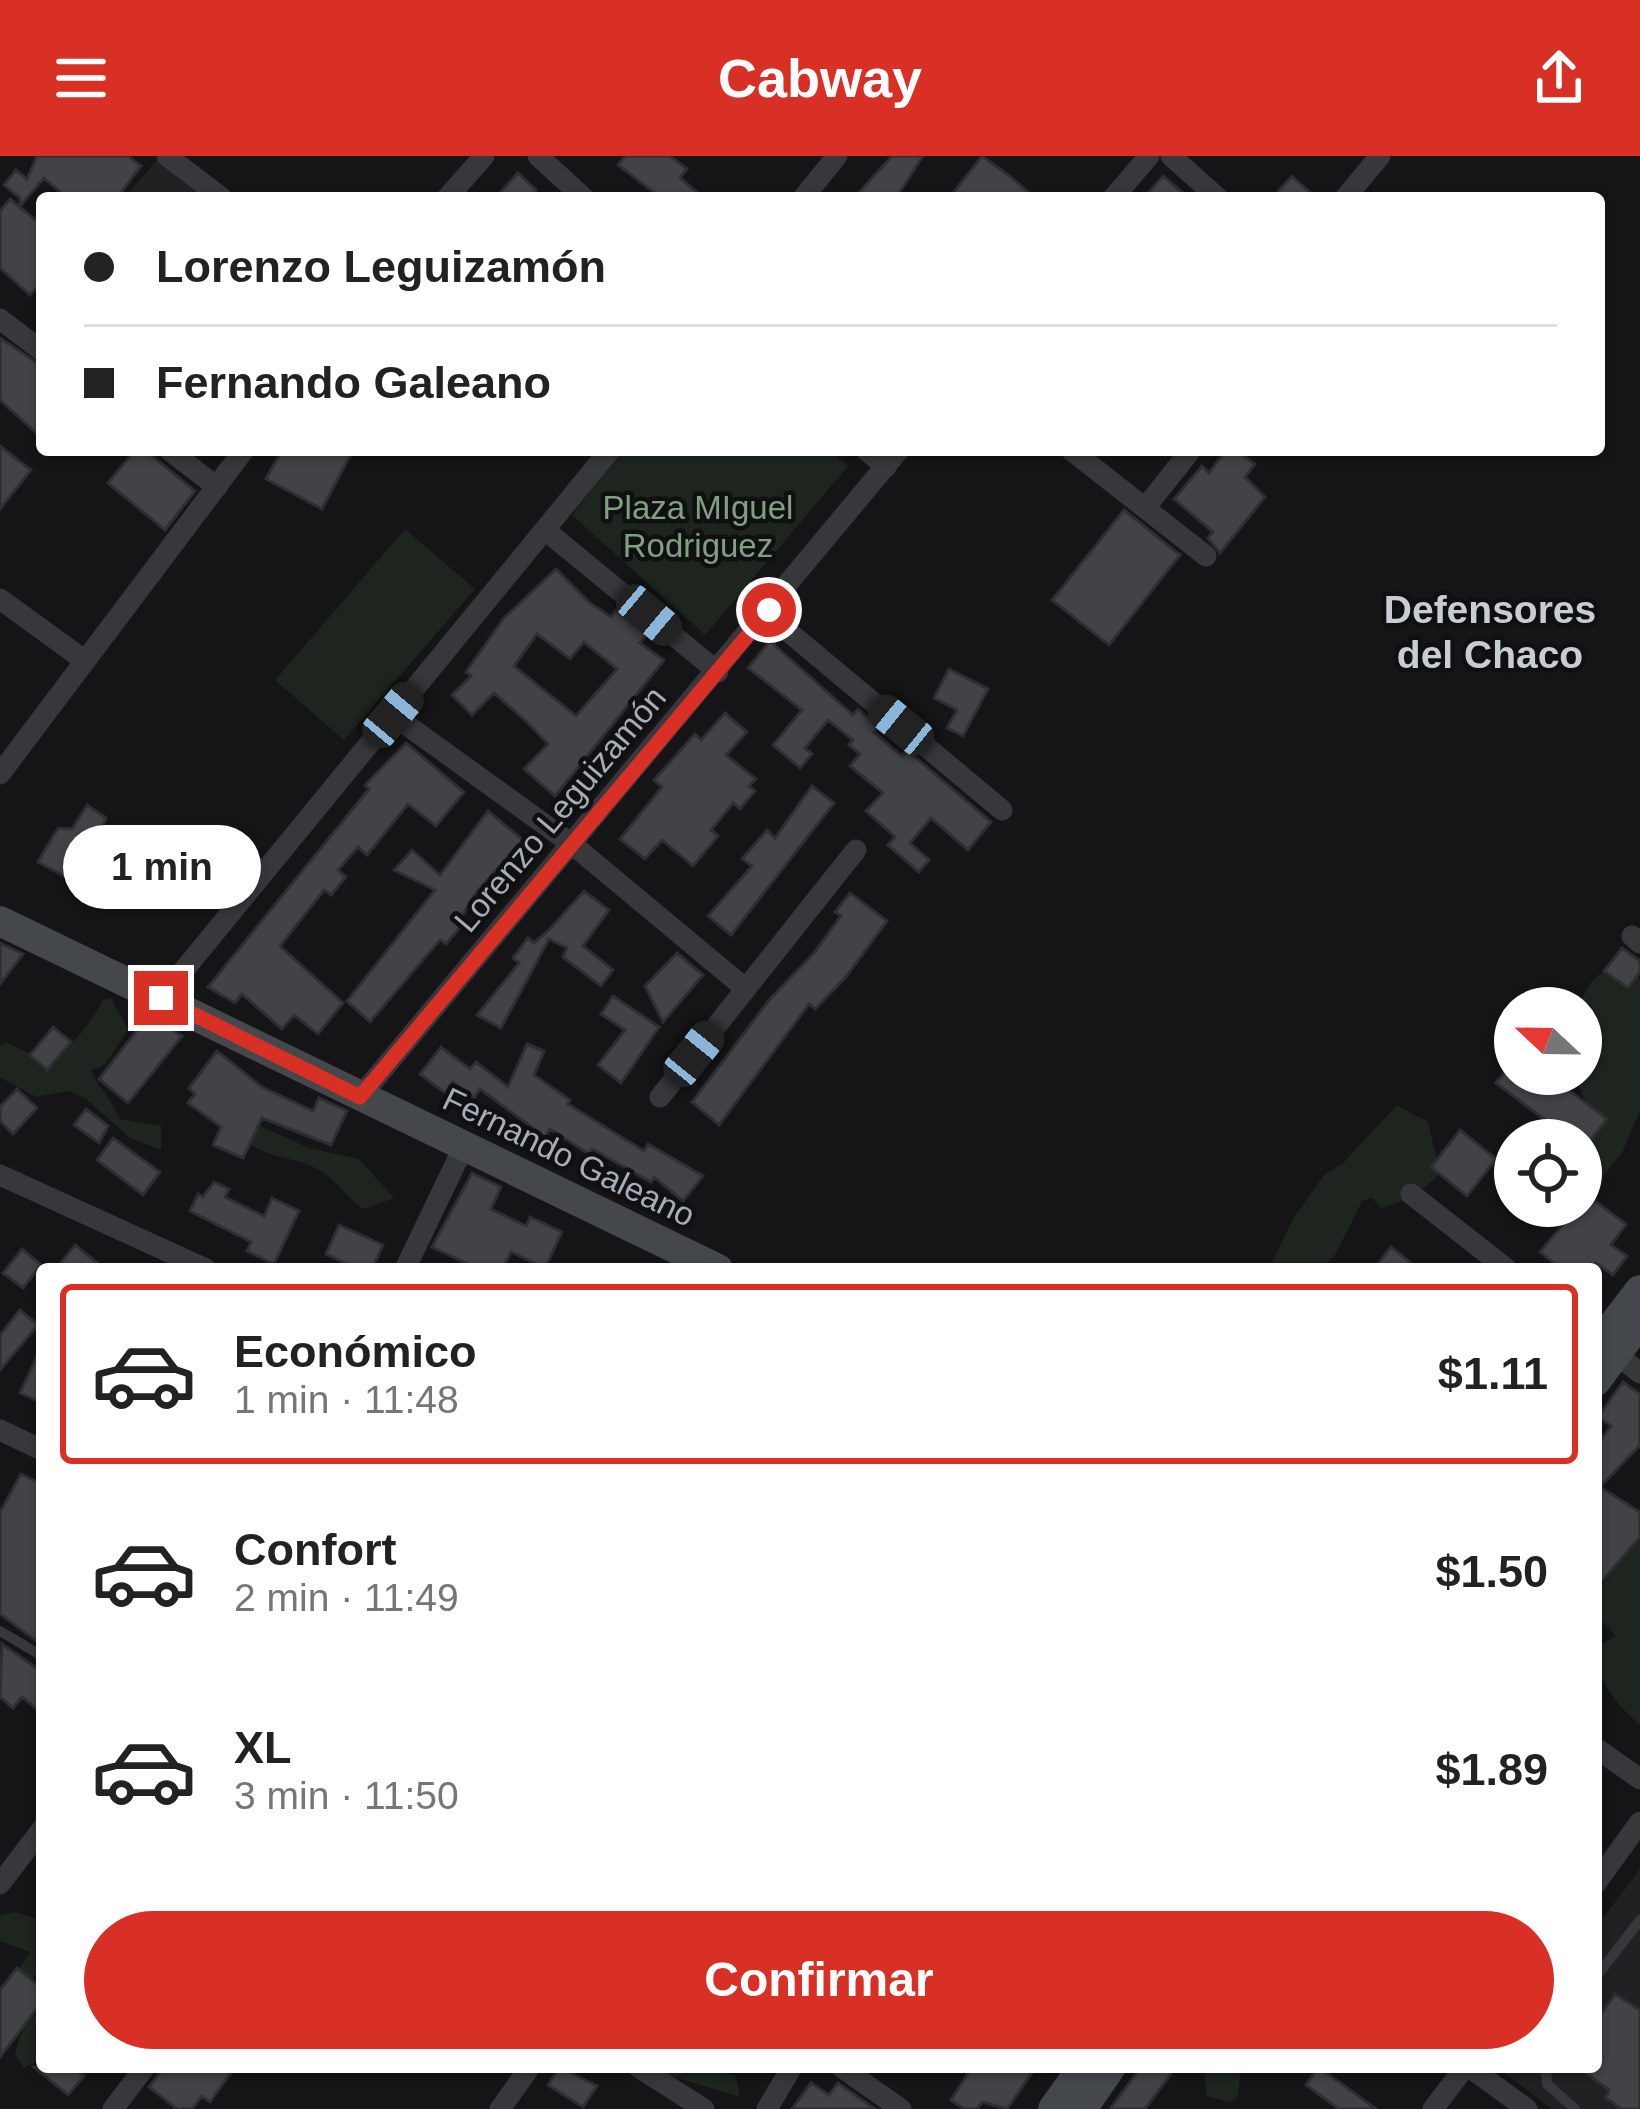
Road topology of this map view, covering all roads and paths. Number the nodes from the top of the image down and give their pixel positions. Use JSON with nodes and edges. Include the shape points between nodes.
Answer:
{"nodes":[{"id":1,"x":167,"y":156,"type":"edge"},
{"id":2,"x":484,"y":156,"type":"edge"},
{"id":3,"x":538,"y":156,"type":"edge"},
{"id":4,"x":837,"y":156,"type":"edge"},
{"id":5,"x":1149,"y":156,"type":"edge"},
{"id":6,"x":1171,"y":156,"type":"edge"},
{"id":7,"x":1380,"y":156,"type":"edge"},
{"id":8,"x":214,"y":192,"type":"edge"},
{"id":9,"x":453,"y":192,"type":"edge"},
{"id":10,"x":577,"y":192,"type":"edge"},
{"id":11,"x":808,"y":192,"type":"edge"},
{"id":12,"x":1118,"y":192,"type":"edge"},
{"id":13,"x":1211,"y":192,"type":"edge"},
{"id":14,"x":1350,"y":192,"type":"edge"},
{"id":15,"x":0,"y":319,"type":"edge"},
{"id":16,"x":36,"y":347,"type":"edge"},
{"id":17,"x":177,"y":456,"type":"edge"},
{"id":18,"x":240,"y":456,"type":"edge"},
{"id":19,"x":605,"y":456,"type":"edge"},
{"id":20,"x":1079,"y":456,"type":"edge"},
{"id":21,"x":1186,"y":456,"type":"edge"},
{"id":22,"x":892,"y":459,"type":"edge"},
{"id":23,"x":217,"y":487,"type":"junction"},
{"id":24,"x":1145,"y":508,"type":"junction"},
{"id":25,"x":545,"y":530,"type":"junction"},
{"id":26,"x":1206,"y":556,"type":"dead end"},
{"id":27,"x":0,"y":599,"type":"edge"},
{"id":28,"x":766,"y":613,"type":"junction"},
{"id":29,"x":83,"y":660,"type":"junction"},
{"id":30,"x":718,"y":672,"type":"junction"},
{"id":31,"x":393,"y":715,"type":"junction"},
{"id":32,"x":0,"y":774,"type":"edge"},
{"id":33,"x":1001,"y":810,"type":"dead end"},
{"id":34,"x":573,"y":845,"type":"junction"},
{"id":35,"x":856,"y":850,"type":"dead end"},
{"id":36,"x":0,"y":921,"type":"edge"},
{"id":37,"x":746,"y":989,"type":"junction"},
{"id":38,"x":161,"y":998,"type":"junction"},
{"id":39,"x":360,"y":1097,"type":"junction"},
{"id":40,"x":660,"y":1097,"type":"dead end"},
{"id":41,"x":464,"y":1146,"type":"junction"},
{"id":42,"x":0,"y":1175,"type":"edge"},
{"id":43,"x":1411,"y":1194,"type":"dead end"},
{"id":44,"x":193,"y":1263,"type":"edge"},
{"id":45,"x":409,"y":1263,"type":"edge"},
{"id":46,"x":697,"y":1263,"type":"edge"},
{"id":47,"x":1499,"y":1263,"type":"edge"},
{"id":48,"x":1640,"y":1290,"type":"edge"},
{"id":49,"x":1640,"y":1322,"type":"edge"},
{"id":50,"x":1610,"y":1351,"type":"edge"},
{"id":51,"x":0,"y":1430,"type":"edge"},
{"id":52,"x":36,"y":1447,"type":"edge"},
{"id":53,"x":0,"y":1630,"type":"edge"},
{"id":54,"x":36,"y":1652,"type":"edge"},
{"id":55,"x":1602,"y":1752,"type":"edge"},
{"id":56,"x":1640,"y":1779,"type":"edge"},
{"id":57,"x":1640,"y":1822,"type":"edge"},
{"id":58,"x":36,"y":1837,"type":"edge"},
{"id":59,"x":1602,"y":1875,"type":"edge"},
{"id":60,"x":0,"y":1884,"type":"edge"},
{"id":61,"x":1640,"y":1920,"type":"edge"},
{"id":62,"x":1602,"y":1969,"type":"edge"},
{"id":63,"x":140,"y":2073,"type":"edge"},
{"id":64,"x":526,"y":2073,"type":"edge"},
{"id":65,"x":647,"y":2073,"type":"edge"},
{"id":66,"x":788,"y":2073,"type":"edge"},
{"id":67,"x":850,"y":2073,"type":"edge"},
{"id":68,"x":1079,"y":2073,"type":"edge"},
{"id":69,"x":1107,"y":2073,"type":"edge"},
{"id":70,"x":1462,"y":2073,"type":"edge"},
{"id":71,"x":1476,"y":2073,"type":"edge"},
{"id":72,"x":1546,"y":2073,"type":"edge"},
{"id":73,"x":113,"y":2109,"type":"edge"},
{"id":74,"x":500,"y":2109,"type":"edge"},
{"id":75,"x":704,"y":2109,"type":"edge"},
{"id":76,"x":767,"y":2109,"type":"edge"},
{"id":77,"x":901,"y":2109,"type":"edge"},
{"id":78,"x":1053,"y":2109,"type":"edge"},
{"id":79,"x":1082,"y":2109,"type":"edge"},
{"id":80,"x":1433,"y":2109,"type":"edge"},
{"id":81,"x":1527,"y":2109,"type":"edge"},
{"id":82,"x":1575,"y":2109,"type":"edge"}],
"edges":[{"from":1,"to":8,"type":"street"},
{"from":2,"to":9,"type":"street"},
{"from":3,"to":10,"type":"street"},
{"from":4,"to":11,"type":"street"},
{"from":5,"to":12,"type":"street"},
{"from":6,"to":13,"type":"street"},
{"from":7,"to":14,"type":"street"},
{"from":15,"to":16,"type":"street"},
{"from":17,"to":23,"type":"street"},
{"from":18,"to":23,"type":"street"},
{"from":19,"to":25,"type":"street"},
{"from":20,"to":24,"type":"street"},
{"from":21,"to":24,"type":"street"},
{"from":22,"to":28,"type":"street","name":"Lorenzo Leguizamón"},
{"from":23,"to":29,"type":"street"},
{"from":24,"to":26,"type":"street"},
{"from":25,"to":30,"type":"street"},
{"from":25,"to":31,"type":"street"},
{"from":27,"to":29,"type":"street"},
{"from":28,"to":30,"type":"street","name":"Lorenzo Leguizamón"},
{"from":28,"to":33,"type":"street"},
{"from":29,"to":32,"type":"street"},
{"from":30,"to":34,"type":"street","name":"Lorenzo Leguizamón"},
{"from":31,"to":34,"type":"street"},
{"from":31,"to":38,"type":"street"},
{"from":34,"to":37,"type":"street"},
{"from":34,"to":39,"type":"street","name":"Lorenzo Leguizamón"},
{"from":35,"to":37,"type":"street"},
{"from":36,"to":38,"type":"street","name":"Fernando Galeano"},
{"from":37,"to":40,"type":"street"},
{"from":38,"to":39,"type":"street","name":"Fernando Galeano"},
{"from":39,"to":41,"type":"street","name":"Fernando Galeano"},
{"from":41,"to":45,"type":"street"},
{"from":41,"to":46,"type":"street","name":"Fernando Galeano"},
{"from":42,"to":44,"type":"street"},
{"from":43,"to":47,"type":"street"},
{"from":48,"to":50,"type":"street"},
{"from":49,"to":50,"type":"street"},
{"from":51,"to":52,"type":"street"},
{"from":53,"to":54,"type":"lane"},
{"from":55,"to":56,"type":"street"},
{"from":57,"to":59,"type":"street"},
{"from":58,"to":60,"type":"street"},
{"from":61,"to":62,"type":"lane"},
{"from":63,"to":73,"type":"street"},
{"from":64,"to":74,"type":"street"},
{"from":65,"to":75,"type":"street"},
{"from":66,"to":76,"type":"street"},
{"from":67,"to":77,"type":"street"},
{"from":68,"to":78,"type":"street"},
{"from":69,"to":79,"type":"street"},
{"from":70,"to":80,"type":"street"},
{"from":71,"to":81,"type":"street"},
{"from":72,"to":82,"type":"lane","via":[[1547,2084]]}]}
